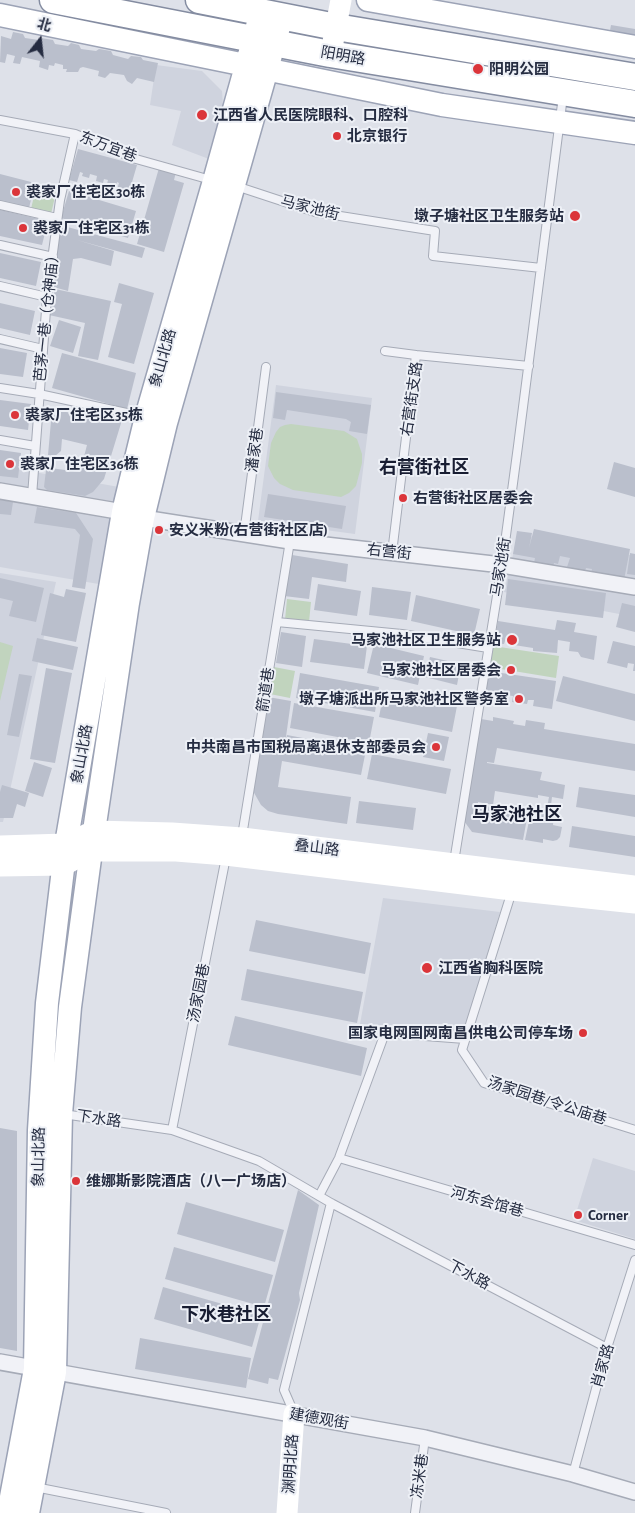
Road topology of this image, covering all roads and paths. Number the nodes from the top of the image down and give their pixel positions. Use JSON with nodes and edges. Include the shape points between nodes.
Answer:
{"nodes":[{"id":1,"x":53,"y":0,"type":"edge"},
{"id":2,"x":199,"y":0,"type":"edge"},
{"id":3,"x":341,"y":0,"type":"edge"},
{"id":4,"x":368,"y":0,"type":"edge"},
{"id":5,"x":0,"y":15,"type":"edge"},
{"id":6,"x":271,"y":15,"type":"junction"},
{"id":7,"x":336,"y":27,"type":"junction"},
{"id":8,"x":265,"y":42,"type":"junction"},
{"id":9,"x":635,"y":47,"type":"edge"},
{"id":10,"x":330,"y":54,"type":"junction"},
{"id":11,"x":257,"y":68,"type":"junction"},
{"id":12,"x":635,"y":77,"type":"edge"},
{"id":13,"x":564,"y":92,"type":"junction"},
{"id":14,"x":635,"y":104,"type":"edge"},
{"id":15,"x":0,"y":120,"type":"edge"},
{"id":16,"x":559,"y":122,"type":"junction"},
{"id":17,"x":635,"y":133,"type":"edge"},
{"id":18,"x":75,"y":134,"type":"junction"},
{"id":19,"x":224,"y":183,"type":"junction"},
{"id":20,"x":0,"y":204,"type":"edge"},
{"id":21,"x":58,"y":218,"type":"junction"},
{"id":22,"x":0,"y":245,"type":"edge"},
{"id":23,"x":53,"y":257,"type":"junction"},
{"id":24,"x":541,"y":268,"type":"junction"},
{"id":25,"x":0,"y":286,"type":"edge"},
{"id":26,"x":47,"y":297,"type":"junction"},
{"id":27,"x":0,"y":339,"type":"edge"},
{"id":28,"x":43,"y":349,"type":"junction"},
{"id":29,"x":385,"y":351,"type":"dead end"},
{"id":30,"x":416,"y":355,"type":"junction"},
{"id":31,"x":529,"y":366,"type":"junction"},
{"id":32,"x":266,"y":367,"type":"dead end"},
{"id":33,"x":0,"y":388,"type":"edge"},
{"id":34,"x":39,"y":394,"type":"junction"},
{"id":35,"x":146,"y":417,"type":"junction"},
{"id":36,"x":0,"y":440,"type":"edge"},
{"id":37,"x":35,"y":446,"type":"junction"},
{"id":38,"x":0,"y":491,"type":"edge"},
{"id":39,"x":32,"y":496,"type":"junction"},
{"id":40,"x":133,"y":515,"type":"junction"},
{"id":41,"x":244,"y":534,"type":"junction"},
{"id":42,"x":290,"y":541,"type":"junction"},
{"id":43,"x":392,"y":553,"type":"junction"},
{"id":44,"x":502,"y":565,"type":"junction"},
{"id":45,"x":635,"y":587,"type":"edge"},
{"id":46,"x":277,"y":622,"type":"junction"},
{"id":47,"x":488,"y":648,"type":"junction"},
{"id":48,"x":242,"y":838,"type":"junction"},
{"id":49,"x":92,"y":841,"type":"junction"},
{"id":50,"x":0,"y":846,"type":"edge"},
{"id":51,"x":65,"y":854,"type":"junction"},
{"id":52,"x":226,"y":855,"type":"junction"},
{"id":53,"x":454,"y":865,"type":"junction"},
{"id":54,"x":0,"y":866,"type":"edge"},
{"id":55,"x":635,"y":886,"type":"edge"},
{"id":56,"x":512,"y":890,"type":"junction"},
{"id":57,"x":635,"y":902,"type":"edge"},
{"id":58,"x":466,"y":1039,"type":"junction"},
{"id":59,"x":61,"y":1114,"type":"junction"},
{"id":60,"x":172,"y":1130,"type":"junction"},
{"id":61,"x":635,"y":1130,"type":"edge"},
{"id":62,"x":339,"y":1158,"type":"junction"},
{"id":63,"x":319,"y":1196,"type":"junction"},
{"id":64,"x":330,"y":1202,"type":"junction"},
{"id":65,"x":635,"y":1245,"type":"edge"},
{"id":66,"x":635,"y":1260,"type":"edge"},
{"id":67,"x":607,"y":1348,"type":"junction"},
{"id":68,"x":0,"y":1362,"type":"edge"},
{"id":69,"x":45,"y":1370,"type":"junction"},
{"id":70,"x":294,"y":1414,"type":"junction"},
{"id":71,"x":425,"y":1438,"type":"junction"},
{"id":72,"x":573,"y":1474,"type":"junction"},
{"id":73,"x":33,"y":1487,"type":"junction"},
{"id":74,"x":635,"y":1492,"type":"edge"},
{"id":75,"x":8,"y":1513,"type":"edge"},
{"id":76,"x":28,"y":1513,"type":"edge"},
{"id":77,"x":166,"y":1513,"type":"edge"},
{"id":78,"x":288,"y":1513,"type":"edge"},
{"id":79,"x":415,"y":1513,"type":"edge"}],
"edges":[{"from":1,"to":8,"type":"highway","name":"阳明路"},
{"from":2,"to":6,"type":"highway","name":"阳明路"},
{"from":3,"to":7,"type":"main road"},
{"from":4,"to":9,"type":"main road"},
{"from":5,"to":11,"type":"main road"},
{"from":6,"to":7,"type":"highway","name":"阳明路"},
{"from":6,"to":8,"type":"main road","name":"象山北路"},
{"from":7,"to":10,"type":"main road"},
{"from":7,"to":12,"type":"highway","name":"阳明路"},
{"from":8,"to":10,"type":"highway","name":"阳明路"},
{"from":8,"to":11,"type":"main road","name":"象山北路"},
{"from":10,"to":13,"type":"highway","name":"阳明路"},
{"from":11,"to":16,"type":"main road","via":[[442,105]]},
{"from":11,"to":19,"type":"main road","name":"象山北路"},
{"from":13,"to":14,"type":"highway","name":"阳明路"},
{"from":13,"to":16,"type":"lane","name":"马家池街"},
{"from":15,"to":18,"type":"lane","name":"东万宜巷"},
{"from":16,"to":17,"type":"main road"},
{"from":16,"to":24,"type":"lane","name":"马家池街"},
{"from":18,"to":19,"type":"lane","name":"东万宜巷","via":[[136,159]]},
{"from":18,"to":21,"type":"lane","name":"芭茅一巷（仓神庙）"},
{"from":19,"to":24,"type":"lane","name":"马家池街","via":[[315,212],[435,231],[433,256]]},
{"from":19,"to":35,"type":"main road","name":"象山北路"},
{"from":19,"to":40,"type":"main road","name":"象山北路","via":[[166,423]]},
{"from":20,"to":21,"type":"lane"},
{"from":21,"to":23,"type":"lane","name":"芭茅一巷（仓神庙）"},
{"from":22,"to":23,"type":"lane"},
{"from":23,"to":26,"type":"lane","name":"芭茅一巷（仓神庙）"},
{"from":24,"to":31,"type":"lane","name":"马家池街"},
{"from":25,"to":26,"type":"lane"},
{"from":26,"to":28,"type":"lane","name":"芭茅一巷（仓神庙）"},
{"from":27,"to":28,"type":"lane"},
{"from":28,"to":34,"type":"lane","name":"芭茅一巷（仓神庙）"},
{"from":29,"to":30,"type":"lane"},
{"from":30,"to":31,"type":"lane","name":"右营街支路"},
{"from":30,"to":43,"type":"lane","name":"右营街支路"},
{"from":31,"to":44,"type":"lane","name":"马家池街"},
{"from":32,"to":41,"type":"lane","name":"潘家巷"},
{"from":33,"to":34,"type":"lane"},
{"from":34,"to":35,"type":"lane"},
{"from":34,"to":37,"type":"lane","name":"芭茅一巷（仓神庙）"},
{"from":35,"to":40,"type":"main road","name":"象山北路"},
{"from":36,"to":37,"type":"lane"},
{"from":37,"to":39,"type":"lane","name":"芭茅一巷（仓神庙）"},
{"from":38,"to":39,"type":"street","name":"右营街"},
{"from":39,"to":40,"type":"street","name":"右营街"},
{"from":40,"to":41,"type":"street","name":"右营街"},
{"from":40,"to":49,"type":"main road","name":"象山北路","via":[[128,603]]},
{"from":40,"to":51,"type":"main road","name":"象山北路"},
{"from":41,"to":42,"type":"street","name":"右营街"},
{"from":42,"to":43,"type":"street","name":"右营街"},
{"from":42,"to":46,"type":"lane","name":"箭道巷"},
{"from":43,"to":44,"type":"street","name":"右营街"},
{"from":44,"to":45,"type":"street","name":"右营街"},
{"from":44,"to":47,"type":"lane","name":"马家池街"},
{"from":46,"to":47,"type":"lane","via":[[402,634]]},
{"from":46,"to":48,"type":"lane","name":"箭道巷"},
{"from":47,"to":53,"type":"lane","name":"马家池街"},
{"from":48,"to":49,"type":"main road","name":"叠山路","via":[[172,833]]},
{"from":48,"to":53,"type":"main road","name":"叠山路"},
{"from":49,"to":51,"type":"main road","name":"叠山路"},
{"from":49,"to":52,"type":"main road","name":"叠山路"},
{"from":49,"to":59,"type":"main road","name":"象山北路","via":[[70,1007]]},
{"from":50,"to":51,"type":"main road","name":"叠山路"},
{"from":51,"to":54,"type":"main road","name":"叠山路"},
{"from":51,"to":69,"type":"main road","name":"象山北路","via":[[47,1003],[39,1130]]},
{"from":52,"to":56,"type":"main road","name":"叠山路"},
{"from":52,"to":60,"type":"lane","name":"汤家园巷"},
{"from":53,"to":55,"type":"main road","name":"叠山路"},
{"from":56,"to":57,"type":"main road","name":"叠山路"},
{"from":56,"to":58,"type":"lane","name":"汤家园巷/令公庙巷"},
{"from":58,"to":61,"type":"lane","name":"汤家园巷/令公庙巷","via":[[462,1050],[484,1083]]},
{"from":58,"to":62,"type":"lane","via":[[385,1033]]},
{"from":59,"to":60,"type":"lane","name":"下水路"},
{"from":59,"to":69,"type":"main road","name":"象山北路"},
{"from":60,"to":63,"type":"lane","name":"下水路","via":[[259,1161]]},
{"from":62,"to":63,"type":"lane"},
{"from":62,"to":65,"type":"lane","name":"河东会馆巷"},
{"from":63,"to":64,"type":"lane","name":"下水路"},
{"from":64,"to":67,"type":"lane","name":"下水路"},
{"from":64,"to":70,"type":"lane","via":[[284,1390]]},
{"from":66,"to":67,"type":"lane","name":"肖家路"},
{"from":67,"to":72,"type":"lane","name":"肖家路"},
{"from":68,"to":69,"type":"street","name":"建德观街"},
{"from":69,"to":70,"type":"street","name":"建德观街"},
{"from":69,"to":73,"type":"main road","name":"象山北路"},
{"from":69,"to":75,"type":"main road","name":"象山北路"},
{"from":70,"to":71,"type":"street","name":"建德观街"},
{"from":70,"to":78,"type":"main road","name":"渊明北路"},
{"from":71,"to":72,"type":"street","name":"建德观街"},
{"from":71,"to":79,"type":"lane","name":"冻米巷"},
{"from":72,"to":74,"type":"street","name":"建德观街"},
{"from":73,"to":76,"type":"main road","name":"象山北路"},
{"from":73,"to":77,"type":"lane"}]}
